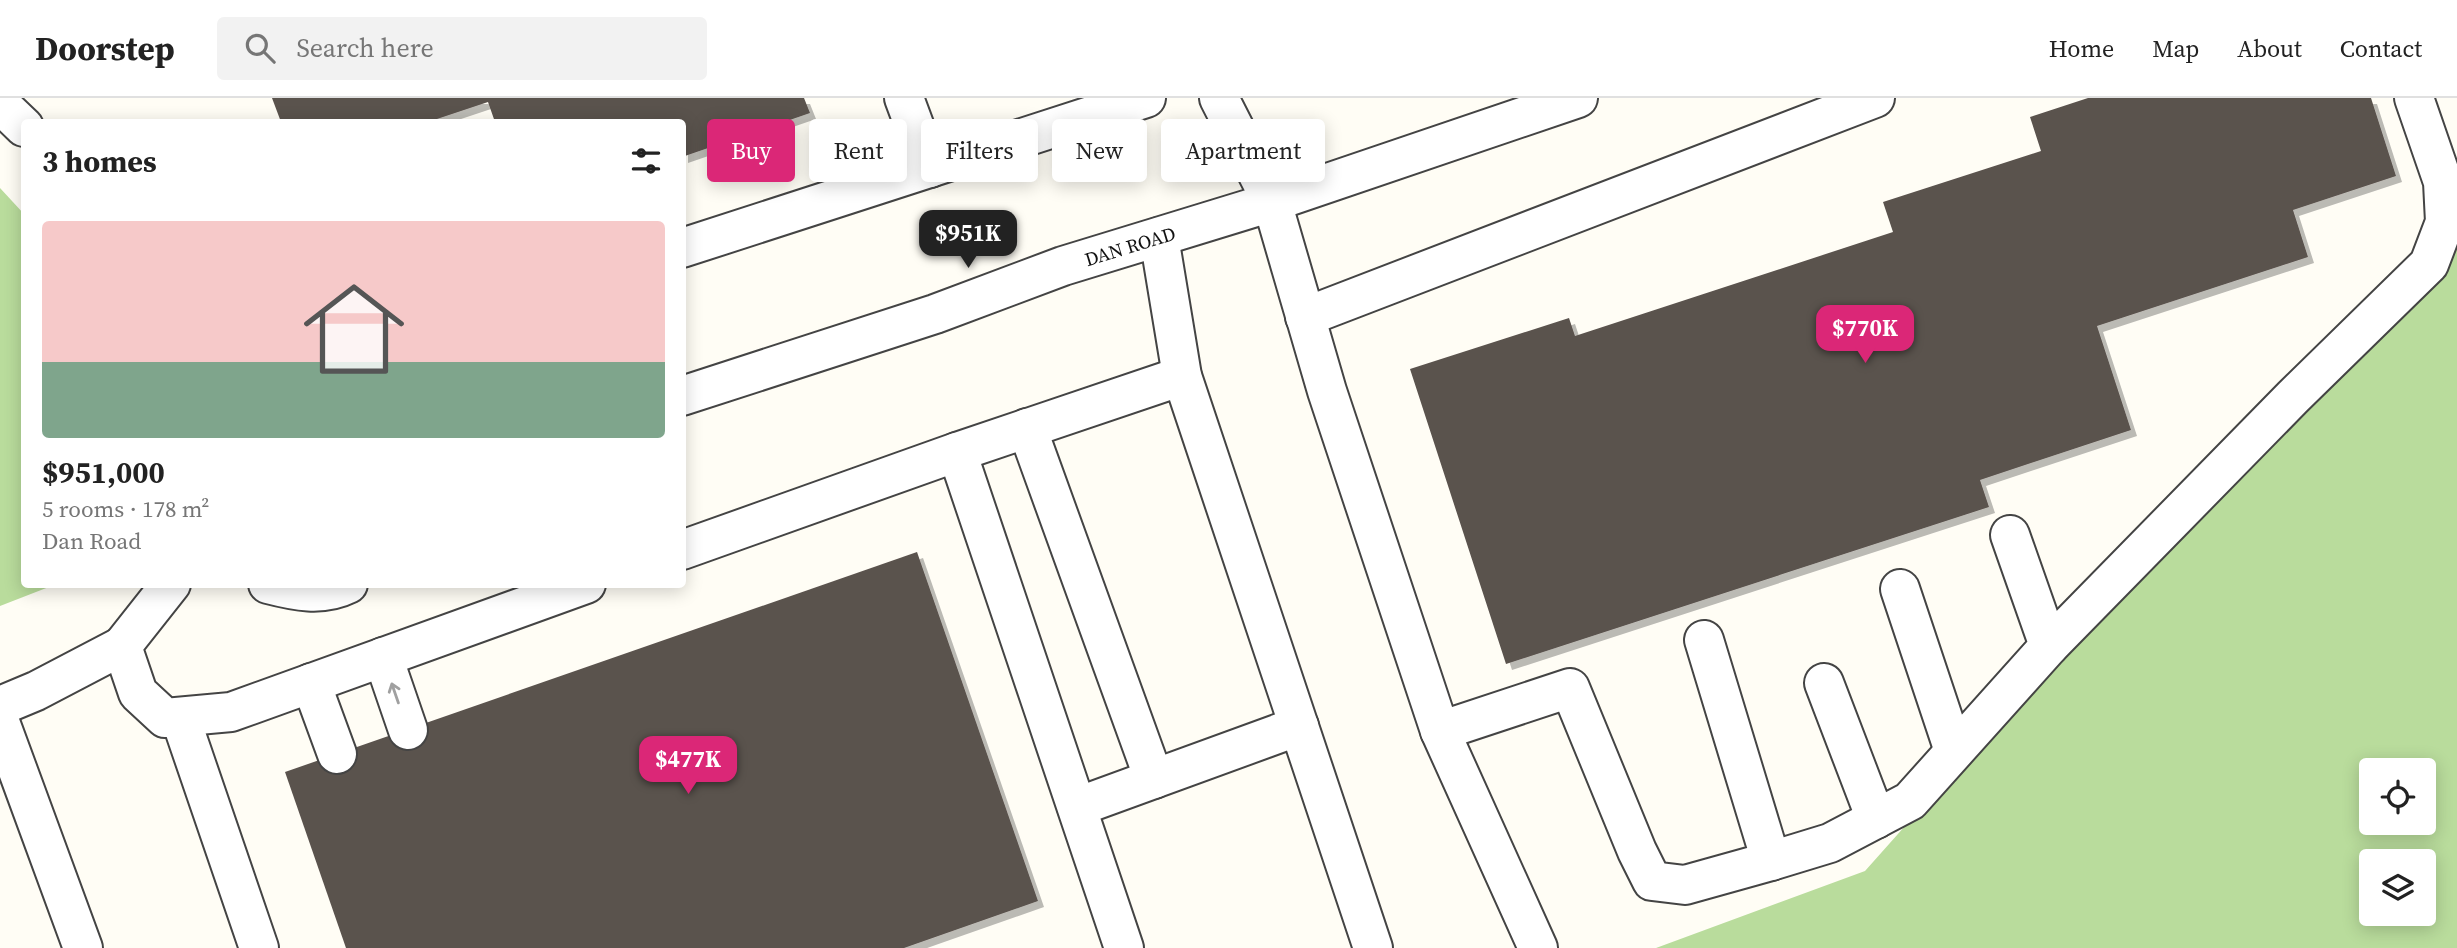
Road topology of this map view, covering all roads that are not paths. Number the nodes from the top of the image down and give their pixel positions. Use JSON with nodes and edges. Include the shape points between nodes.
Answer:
{"nodes":[{"id":1,"x":904,"y":98,"type":"edge"},
{"id":2,"x":1146,"y":98,"type":"edge"},
{"id":3,"x":1219,"y":98,"type":"edge"},
{"id":4,"x":1578,"y":98,"type":"edge"},
{"id":5,"x":1875,"y":98,"type":"edge"},
{"id":6,"x":2414,"y":98,"type":"edge"},
{"id":7,"x":0,"y":104,"type":"edge"},
{"id":8,"x":21,"y":124,"type":"edge"},
{"id":9,"x":1038,"y":133,"type":"edge"},
{"id":10,"x":921,"y":144,"type":"edge"},
{"id":11,"x":921,"y":171,"type":"edge"},
{"id":12,"x":1272,"y":202,"type":"junction"},
{"id":13,"x":1159,"y":237,"type":"junction"},
{"id":14,"x":686,"y":247,"type":"edge"},
{"id":15,"x":1306,"y":317,"type":"junction"},
{"id":16,"x":1182,"y":376,"type":"junction"},
{"id":17,"x":686,"y":395,"type":"edge"},
{"id":18,"x":1027,"y":428,"type":"junction"},
{"id":19,"x":957,"y":452,"type":"junction"},
{"id":20,"x":2010,"y":535,"type":"dead end"},
{"id":21,"x":686,"y":549,"type":"edge"},
{"id":22,"x":168,"y":588,"type":"edge"},
{"id":23,"x":283,"y":588,"type":"edge"},
{"id":24,"x":341,"y":588,"type":"edge"},
{"id":25,"x":575,"y":588,"type":"edge"},
{"id":26,"x":1900,"y":589,"type":"dead end"},
{"id":27,"x":1704,"y":640,"type":"dead end"},
{"id":28,"x":122,"y":646,"type":"junction"},
{"id":29,"x":2049,"y":646,"type":"junction"},
{"id":30,"x":383,"y":657,"type":"junction"},
{"id":31,"x":311,"y":683,"type":"junction"},
{"id":32,"x":1824,"y":683,"type":"dead end"},
{"id":33,"x":0,"y":706,"type":"edge"},
{"id":34,"x":180,"y":717,"type":"junction"},
{"id":35,"x":0,"y":722,"type":"edge"},
{"id":36,"x":1299,"y":726,"type":"junction"},
{"id":37,"x":408,"y":730,"type":"dead end"},
{"id":38,"x":1440,"y":731,"type":"junction"},
{"id":39,"x":1954,"y":751,"type":"junction"},
{"id":40,"x":337,"y":754,"type":"dead end"},
{"id":41,"x":1154,"y":779,"type":"junction"},
{"id":42,"x":1077,"y":807,"type":"junction"},
{"id":43,"x":1875,"y":819,"type":"junction"},
{"id":44,"x":1771,"y":861,"type":"junction"},
{"id":45,"x":83,"y":948,"type":"edge"},
{"id":46,"x":259,"y":948,"type":"edge"},
{"id":47,"x":1124,"y":948,"type":"edge"},
{"id":48,"x":1373,"y":948,"type":"edge"},
{"id":49,"x":1538,"y":948,"type":"edge"}],
"edges":[{"from":1,"to":10,"type":"street"},
{"from":2,"to":9,"type":"street"},
{"from":3,"to":12,"type":"street"},
{"from":4,"to":12,"type":"street","name":"DAN ROAD"},
{"from":5,"to":15,"type":"street"},
{"from":6,"to":29,"type":"street","via":[[2443,182],[2445,222],[2429,264]]},
{"from":7,"to":8,"type":"street"},
{"from":11,"to":14,"type":"street"},
{"from":12,"to":13,"type":"street","name":"DAN ROAD"},
{"from":12,"to":15,"type":"street"},
{"from":13,"to":16,"type":"street"},
{"from":13,"to":17,"type":"street","name":"DAN ROAD"},
{"from":15,"to":38,"type":"street"},
{"from":16,"to":18,"type":"street"},
{"from":16,"to":36,"type":"street"},
{"from":18,"to":19,"type":"street"},
{"from":18,"to":41,"type":"street"},
{"from":19,"to":21,"type":"street"},
{"from":19,"to":42,"type":"street"},
{"from":20,"to":29,"type":"street"},
{"from":22,"to":28,"type":"street"},
{"from":23,"to":24,"type":"street","via":[[302,593]]},
{"from":25,"to":30,"type":"street"},
{"from":26,"to":39,"type":"street"},
{"from":27,"to":44,"type":"street"},
{"from":28,"to":33,"type":"street"},
{"from":28,"to":34,"type":"street","via":[[138,694],[165,718]]},
{"from":29,"to":39,"type":"street"},
{"from":30,"to":31,"type":"street"},
{"from":37,"to":30,"type":"street","one_way":true},
{"from":31,"to":34,"type":"street","via":[[230,712]]},
{"from":31,"to":40,"type":"street"},
{"from":32,"to":43,"type":"street"},
{"from":34,"to":46,"type":"street"},
{"from":35,"to":45,"type":"street"},
{"from":36,"to":41,"type":"street"},
{"from":36,"to":48,"type":"street"},
{"from":38,"to":44,"type":"street","via":[[1570,688],[1652,881],[1685,885]]},
{"from":38,"to":49,"type":"street"},
{"from":39,"to":43,"type":"street","via":[[1910,801]]},
{"from":41,"to":42,"type":"street"},
{"from":42,"to":47,"type":"street"},
{"from":43,"to":44,"type":"street","via":[[1830,843]]}]}
